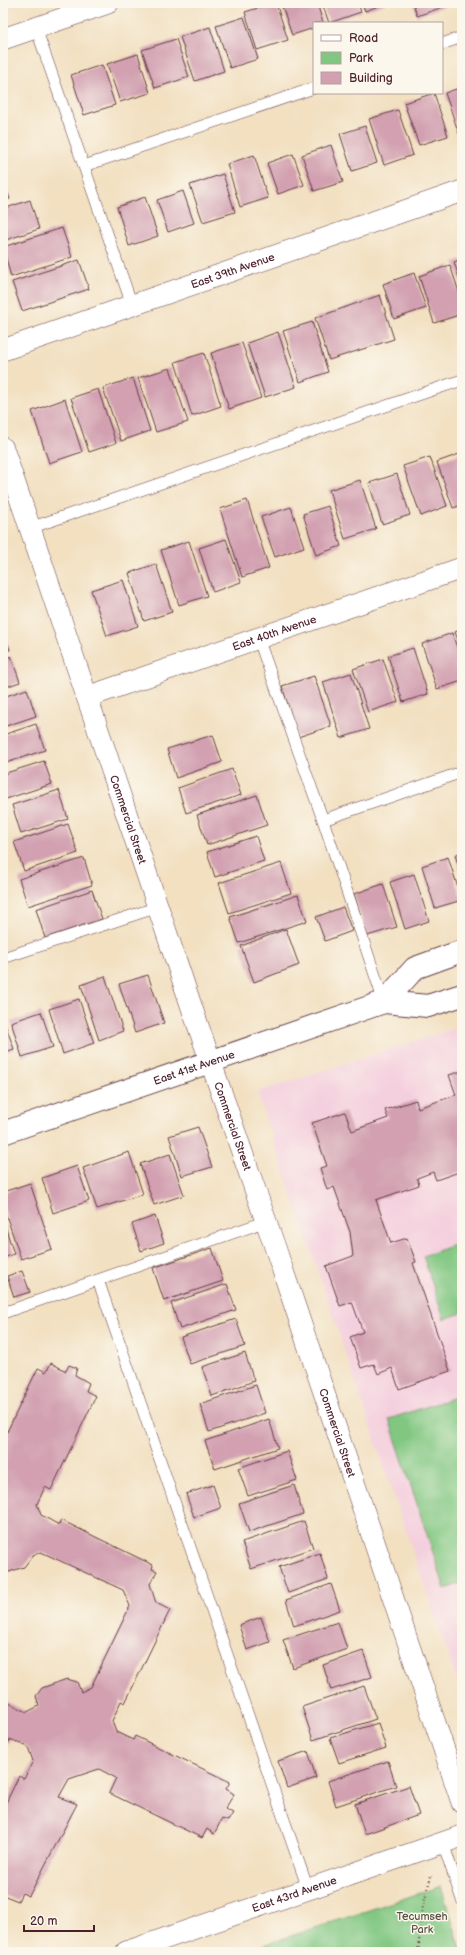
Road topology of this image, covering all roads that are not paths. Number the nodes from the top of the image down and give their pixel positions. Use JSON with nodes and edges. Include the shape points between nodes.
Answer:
{"nodes":[{"id":1,"x":108,"y":3,"type":"edge"},
{"id":2,"x":36,"y":28,"type":"junction"},
{"id":3,"x":462,"y":37,"type":"edge"},
{"id":4,"x":3,"y":39,"type":"edge"},
{"id":5,"x":443,"y":44,"type":"edge"},
{"id":6,"x":313,"y":88,"type":"edge"},
{"id":7,"x":84,"y":166,"type":"junction"},
{"id":8,"x":462,"y":191,"type":"edge"},
{"id":9,"x":132,"y":305,"type":"junction"},
{"id":10,"x":3,"y":350,"type":"edge"},
{"id":11,"x":462,"y":380,"type":"edge"},
{"id":12,"x":3,"y":448,"type":"edge"},
{"id":13,"x":30,"y":528,"type":"junction"},
{"id":14,"x":462,"y":568,"type":"edge"},
{"id":15,"x":258,"y":638,"type":"junction"},
{"id":16,"x":87,"y":697,"type":"junction"},
{"id":17,"x":462,"y":772,"type":"edge"},
{"id":18,"x":322,"y":820,"type":"junction"},
{"id":19,"x":158,"y":907,"type":"junction"},
{"id":20,"x":462,"y":952,"type":"edge"},
{"id":21,"x":3,"y":958,"type":"edge"},
{"id":22,"x":462,"y":995,"type":"edge"},
{"id":23,"x":384,"y":1002,"type":"junction"},
{"id":24,"x":211,"y":1061,"type":"junction"},
{"id":25,"x":3,"y":1133,"type":"edge"},
{"id":26,"x":267,"y":1221,"type":"junction"},
{"id":27,"x":98,"y":1280,"type":"junction"},
{"id":28,"x":3,"y":1313,"type":"edge"},
{"id":29,"x":462,"y":1803,"type":"edge"},
{"id":30,"x":452,"y":1839,"type":"edge"},
{"id":31,"x":308,"y":1889,"type":"junction"},
{"id":32,"x":462,"y":1900,"type":"edge"},
{"id":33,"x":126,"y":1952,"type":"edge"}],
"edges":[{"from":1,"to":2,"type":"street"},
{"from":2,"to":4,"type":"street"},
{"from":2,"to":7,"type":"lane"},
{"from":3,"to":5,"type":"lane"},
{"from":6,"to":7,"type":"lane"},
{"from":7,"to":9,"type":"lane"},
{"from":8,"to":9,"type":"street","name":"East 39th Avenue"},
{"from":9,"to":10,"type":"street","name":"East 39th Avenue"},
{"from":11,"to":13,"type":"lane"},
{"from":12,"to":13,"type":"street","name":"Commercial Street"},
{"from":13,"to":16,"type":"street","name":"Commercial Street"},
{"from":14,"to":15,"type":"street","name":"East 40th Avenue"},
{"from":15,"to":16,"type":"street","name":"East 40th Avenue"},
{"from":15,"to":18,"type":"lane"},
{"from":16,"to":19,"type":"street","name":"Commercial Street"},
{"from":17,"to":18,"type":"lane"},
{"from":18,"to":23,"type":"lane"},
{"from":19,"to":21,"type":"lane"},
{"from":19,"to":24,"type":"street","name":"Commercial Street"},
{"from":20,"to":23,"type":"main road","name":"East 41st Avenue","via":[[415,968]]},
{"from":22,"to":23,"type":"main road","name":"East 41st Avenue","via":[[428,1006]]},
{"from":23,"to":24,"type":"main road","name":"East 41st Avenue"},
{"from":24,"to":25,"type":"main road","name":"East 41st Avenue"},
{"from":24,"to":26,"type":"street","name":"Commercial Street"},
{"from":26,"to":27,"type":"lane"},
{"from":26,"to":29,"type":"street","name":"Commercial Street"},
{"from":27,"to":28,"type":"lane"},
{"from":27,"to":31,"type":"lane"},
{"from":30,"to":31,"type":"street","name":"East 43rd Avenue"},
{"from":30,"to":32,"type":"lane"},
{"from":31,"to":33,"type":"street","name":"East 43rd Avenue"}]}
